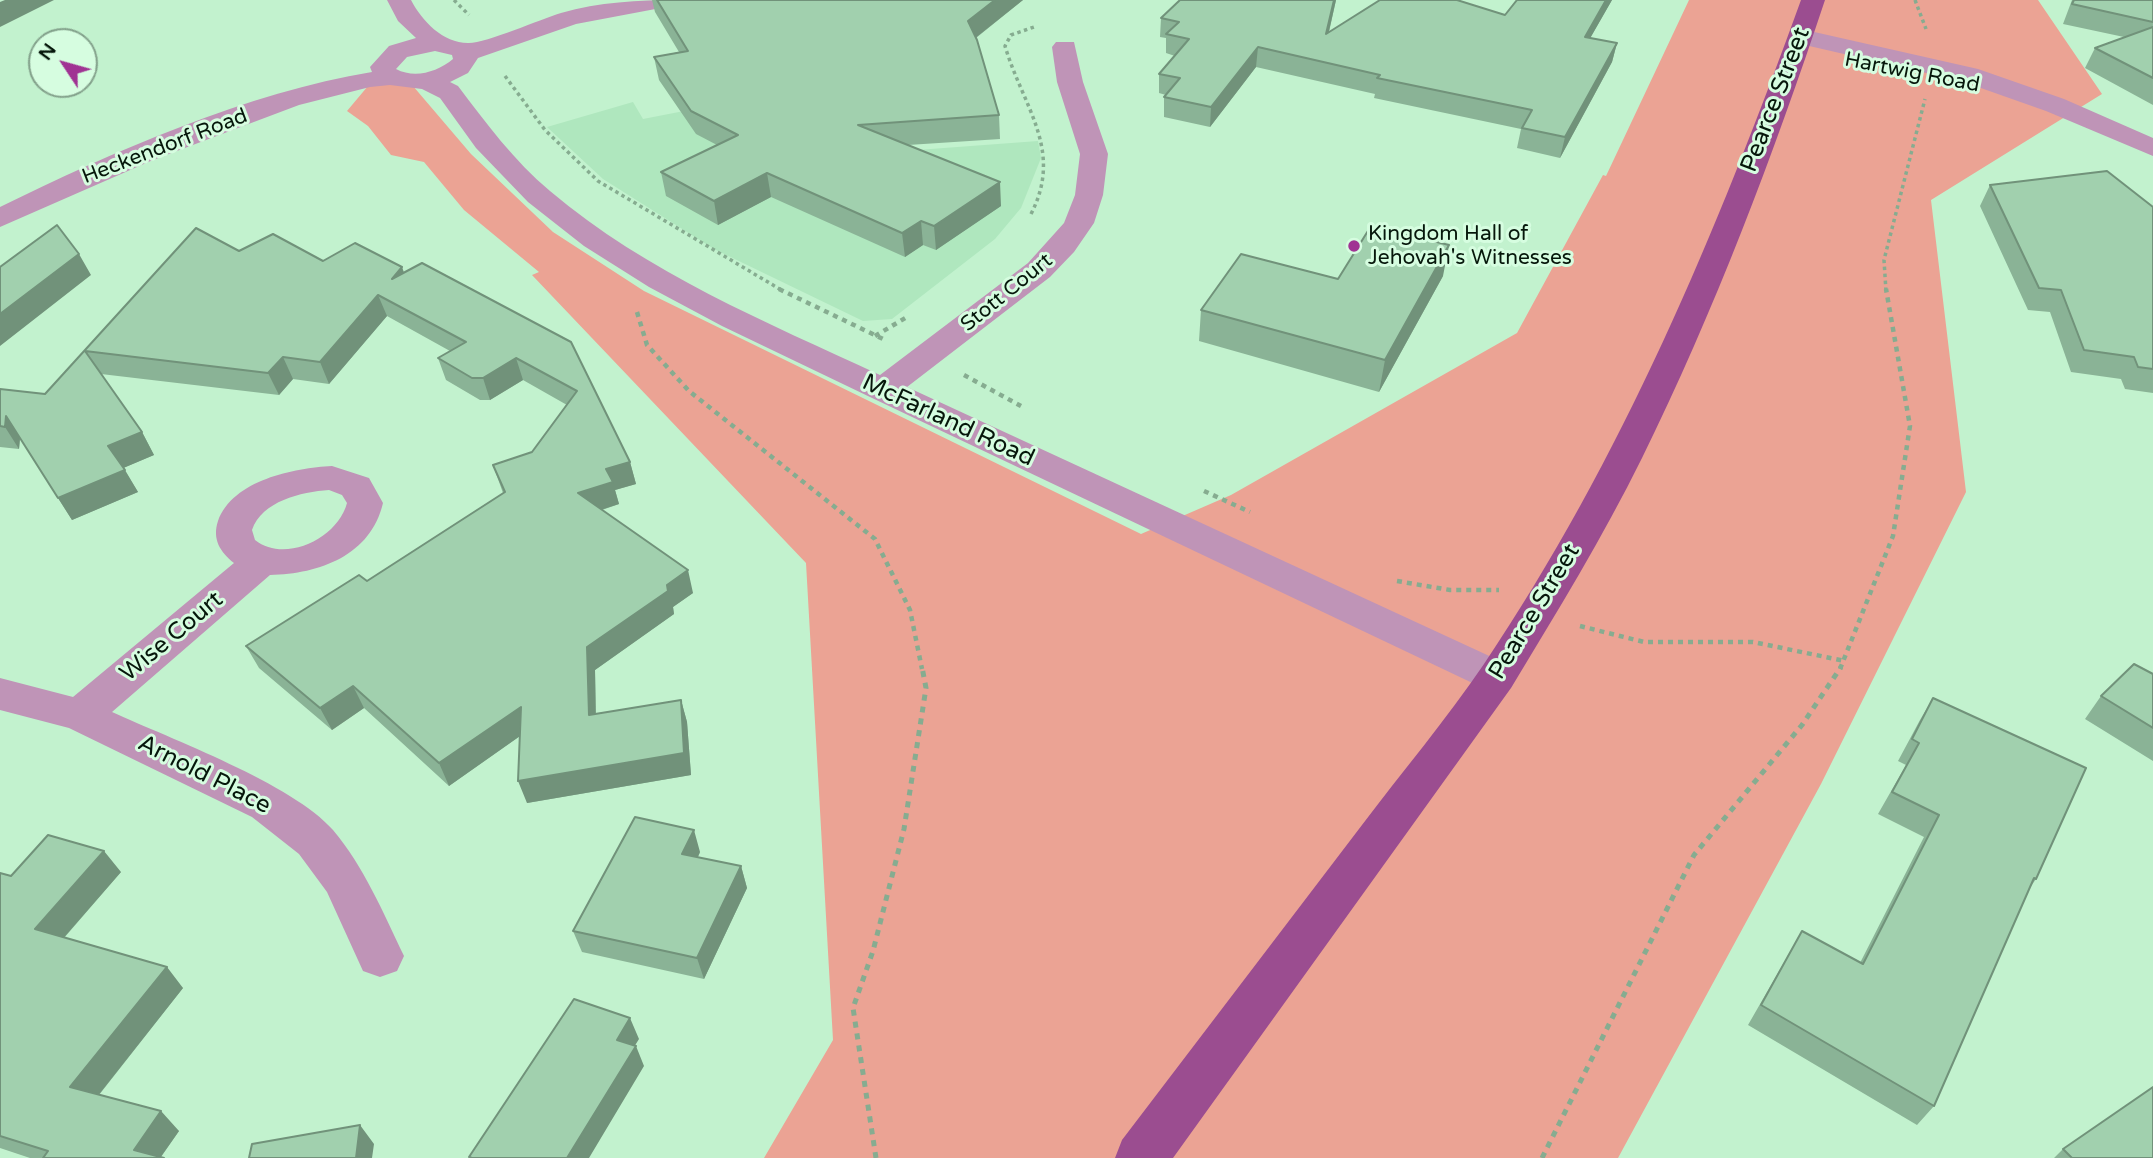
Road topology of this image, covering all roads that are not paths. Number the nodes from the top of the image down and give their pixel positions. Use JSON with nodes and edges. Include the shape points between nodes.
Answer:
{"nodes":[{"id":1,"x":666,"y":0,"type":"edge"},
{"id":2,"x":1813,"y":0,"type":"edge"},
{"id":3,"x":403,"y":8,"type":"edge"},
{"id":4,"x":435,"y":43,"type":"junction"},
{"id":5,"x":1798,"y":43,"type":"junction"},
{"id":6,"x":1065,"y":47,"type":"dead end"},
{"id":7,"x":393,"y":63,"type":"junction"},
{"id":8,"x":448,"y":74,"type":"junction"},
{"id":9,"x":2153,"y":148,"type":"edge"},
{"id":10,"x":0,"y":218,"type":"edge"},
{"id":11,"x":883,"y":390,"type":"junction"},
{"id":12,"x":263,"y":560,"type":"dead end"},
{"id":13,"x":1497,"y":677,"type":"junction"},
{"id":14,"x":0,"y":694,"type":"edge"},
{"id":15,"x":80,"y":715,"type":"junction"},
{"id":16,"x":380,"y":956,"type":"dead end"},
{"id":17,"x":1141,"y":1158,"type":"edge"}],
"edges":[{"from":1,"to":8,"type":"street","via":[[571,18]]},
{"from":2,"to":5,"type":"main road","name":"Pearce Street"},
{"from":3,"to":4,"type":"street"},
{"from":3,"to":7,"type":"street"},
{"from":4,"to":7,"type":"street"},
{"from":4,"to":8,"type":"street","via":[[456,46]]},
{"from":5,"to":9,"type":"street","name":"Hartwig Road","via":[[2027,95]]},
{"from":5,"to":13,"type":"main road","name":"Pearce Street","via":[[1697,304],[1624,458]]},
{"from":6,"to":11,"type":"street","name":"Stott Court","via":[[1070,82],[1094,154],[1079,223],[1039,270]]},
{"from":7,"to":8,"type":"street"},
{"from":7,"to":10,"type":"street","name":"Heckendorf Road","via":[[116,164]]},
{"from":8,"to":11,"type":"street","name":"McFarland Road","via":[[486,142],[538,196],[595,240],[660,281]]},
{"from":11,"to":13,"type":"street","name":"McFarland Road"},
{"from":12,"to":15,"type":"street","name":"Wise Court"},
{"from":13,"to":17,"type":"main road","name":"Pearce Street"},
{"from":14,"to":15,"type":"street","name":"Arnold Place"},
{"from":15,"to":16,"type":"street","name":"Arnold Place","via":[[268,804],[315,841],[344,880]]}]}
